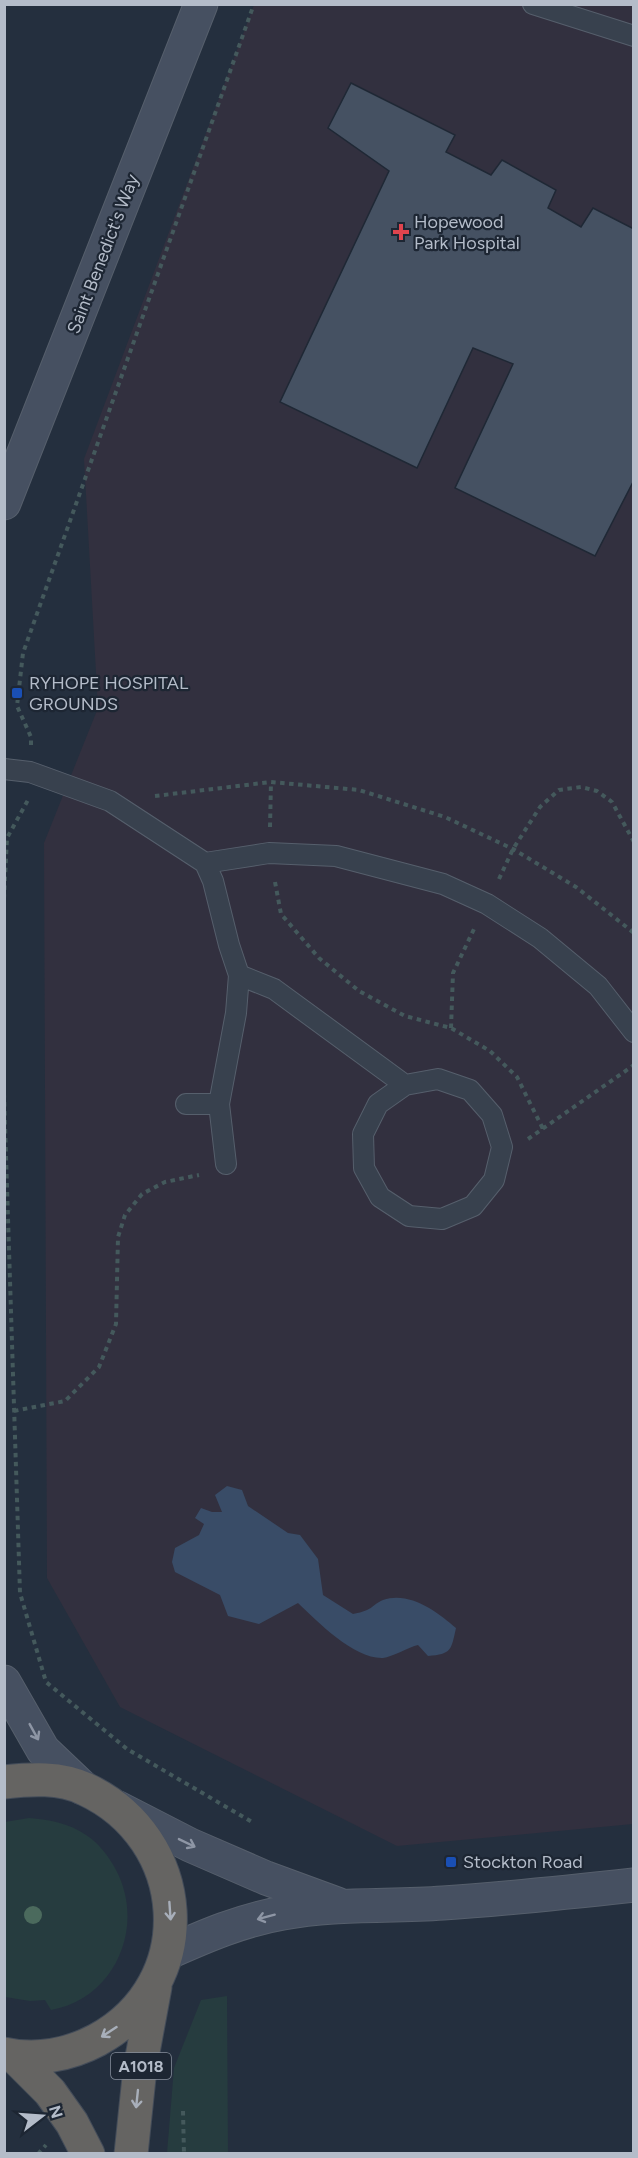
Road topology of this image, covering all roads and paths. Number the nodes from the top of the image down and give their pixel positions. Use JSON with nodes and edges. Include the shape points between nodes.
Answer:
{"nodes":[{"id":1,"x":201,"y":4,"type":"edge"},
{"id":2,"x":254,"y":4,"type":"edge"},
{"id":3,"x":533,"y":4,"type":"edge"},
{"id":4,"x":633,"y":36,"type":"edge"},
{"id":5,"x":4,"y":503,"type":"edge"},
{"id":6,"x":31,"y":737,"type":"dead end"},
{"id":7,"x":4,"y":769,"type":"edge"},
{"id":8,"x":271,"y":782,"type":"junction"},
{"id":9,"x":110,"y":801,"type":"junction"},
{"id":10,"x":27,"y":802,"type":"dead end"},
{"id":11,"x":633,"y":842,"type":"edge"},
{"id":12,"x":513,"y":849,"type":"junction"},
{"id":13,"x":269,"y":853,"type":"junction"},
{"id":14,"x":205,"y":863,"type":"junction"},
{"id":15,"x":4,"y":899,"type":"edge"},
{"id":16,"x":487,"y":904,"type":"junction"},
{"id":17,"x":633,"y":933,"type":"edge"},
{"id":18,"x":239,"y":975,"type":"junction"},
{"id":19,"x":452,"y":1028,"type":"junction"},
{"id":20,"x":633,"y":1032,"type":"edge"},
{"id":21,"x":633,"y":1065,"type":"edge"},
{"id":22,"x":405,"y":1085,"type":"junction"},
{"id":23,"x":4,"y":1094,"type":"edge"},
{"id":24,"x":186,"y":1104,"type":"dead end"},
{"id":25,"x":219,"y":1104,"type":"junction"},
{"id":26,"x":543,"y":1129,"type":"junction"},
{"id":27,"x":502,"y":1148,"type":"junction"},
{"id":28,"x":226,"y":1164,"type":"dead end"},
{"id":29,"x":199,"y":1175,"type":"dead end"},
{"id":30,"x":14,"y":1411,"type":"junction"},
{"id":31,"x":4,"y":1682,"type":"edge"},
{"id":32,"x":4,"y":1782,"type":"edge"},
{"id":33,"x":83,"y":1788,"type":"junction"},
{"id":34,"x":116,"y":1807,"type":"junction"},
{"id":35,"x":252,"y":1822,"type":"dead end"},
{"id":36,"x":633,"y":1885,"type":"edge"},
{"id":37,"x":344,"y":1907,"type":"junction"},
{"id":38,"x":162,"y":1966,"type":"junction"},
{"id":39,"x":10,"y":2055,"type":"edge"},
{"id":40,"x":183,"y":2111,"type":"dead end"},
{"id":41,"x":88,"y":2154,"type":"edge"},
{"id":42,"x":131,"y":2154,"type":"edge"},
{"id":43,"x":184,"y":2154,"type":"edge"}],
"edges":[{"from":1,"to":5,"type":"main road","name":"Saint Benedict's Way"},
{"from":2,"to":6,"type":"path","via":[[23,653],[17,706]]},
{"from":3,"to":4,"type":"lane"},
{"from":7,"to":9,"type":"lane","via":[[30,772]]},
{"from":8,"to":9,"type":"path"},
{"from":8,"to":12,"type":"path","via":[[359,790],[445,817]]},
{"from":8,"to":13,"type":"path"},
{"from":9,"to":14,"type":"lane"},
{"from":10,"to":15,"type":"path","via":[[7,838]]},
{"from":11,"to":12,"type":"path","via":[[612,802],[597,790],[581,787],[559,790],[546,801]]},
{"from":12,"to":16,"type":"path"},
{"from":12,"to":17,"type":"path","via":[[576,887]]},
{"from":13,"to":14,"type":"lane"},
{"from":13,"to":16,"type":"lane","via":[[336,856],[443,884]]},
{"from":13,"to":19,"type":"path","via":[[281,914],[319,957],[359,992],[405,1016]]},
{"from":14,"to":18,"type":"lane"},
{"from":16,"to":19,"type":"path","via":[[453,973]]},
{"from":16,"to":20,"type":"lane","via":[[540,938],[598,987]]},
{"from":18,"to":22,"type":"lane","via":[[274,989]]},
{"from":18,"to":25,"type":"lane"},
{"from":19,"to":26,"type":"path","via":[[490,1051],[517,1077]]},
{"from":21,"to":26,"type":"path"},
{"from":22,"to":27,"type":"lane","via":[[438,1079],[470,1090],[492,1115]]},
{"from":22,"to":27,"type":"lane","via":[[378,1104],[363,1134],[364,1168],[380,1197],[409,1216],[442,1219],[473,1206],[494,1180]]},
{"from":23,"to":30,"type":"path"},
{"from":24,"to":25,"type":"lane"},
{"from":25,"to":28,"type":"lane"},
{"from":26,"to":27,"type":"path","via":[[524,1142]]},
{"from":29,"to":30,"type":"path","via":[[165,1182],[142,1194],[125,1215],[118,1237],[116,1324],[99,1367],[65,1401]]},
{"from":30,"to":35,"type":"path","via":[[20,1593],[46,1682],[127,1749]]},
{"from":31,"to":33,"type":"main road","one_way":true,"via":[[43,1750]]},
{"from":32,"to":33,"type":"highway","via":[[39,1778]]},
{"from":33,"to":34,"type":"highway"},
{"from":34,"to":37,"type":"main road","one_way":true,"via":[[199,1849]]},
{"from":34,"to":38,"type":"highway","one_way":true,"via":[[145,1836],[163,1872],[171,1912]]},
{"from":36,"to":37,"type":"main road","via":[[515,1899]]},
{"from":37,"to":38,"type":"main road","one_way":true,"via":[[283,1913],[223,1928]]},
{"from":38,"to":39,"type":"highway","one_way":true,"via":[[138,2008],[113,2031],[83,2048],[50,2057]]},
{"from":38,"to":42,"type":"highway","number":"A1018","one_way":true,"via":[[141,2068]]},
{"from":39,"to":41,"type":"highway","via":[[51,2092]]},
{"from":40,"to":43,"type":"path"}]}
